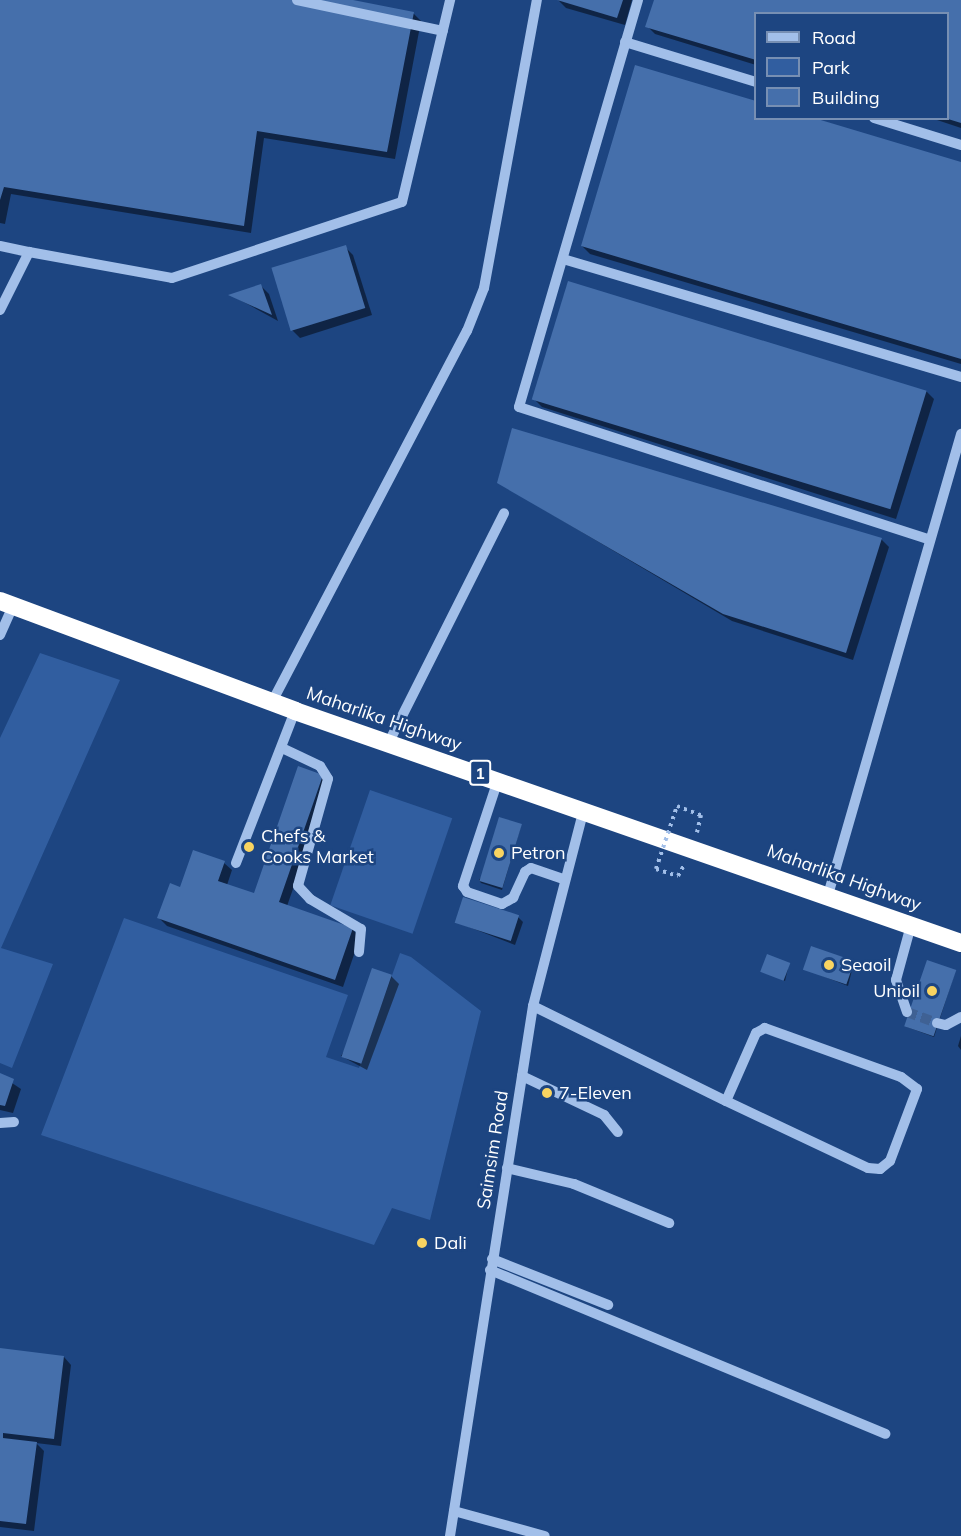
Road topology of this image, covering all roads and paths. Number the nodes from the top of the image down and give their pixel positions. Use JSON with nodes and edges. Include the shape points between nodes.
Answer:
{"nodes":[{"id":1,"x":297,"y":0,"type":"edge"},
{"id":2,"x":450,"y":0,"type":"edge"},
{"id":3,"x":537,"y":0,"type":"edge"},
{"id":4,"x":638,"y":0,"type":"edge"},
{"id":5,"x":443,"y":31,"type":"junction"},
{"id":6,"x":625,"y":42,"type":"junction"},
{"id":7,"x":754,"y":81,"type":"edge"},
{"id":8,"x":880,"y":120,"type":"edge"},
{"id":9,"x":961,"y":145,"type":"edge"},
{"id":10,"x":0,"y":246,"type":"edge"},
{"id":11,"x":29,"y":252,"type":"junction"},
{"id":12,"x":563,"y":259,"type":"junction"},
{"id":13,"x":0,"y":310,"type":"edge"},
{"id":14,"x":961,"y":377,"type":"edge"},
{"id":15,"x":961,"y":434,"type":"edge"},
{"id":16,"x":504,"y":513,"type":"dead end"},
{"id":17,"x":930,"y":540,"type":"junction"},
{"id":18,"x":7,"y":603,"type":"edge"},
{"id":19,"x":0,"y":635,"type":"edge"},
{"id":20,"x":272,"y":702,"type":"junction"},
{"id":21,"x":296,"y":711,"type":"junction"},
{"id":22,"x":389,"y":742,"type":"junction"},
{"id":23,"x":282,"y":748,"type":"junction"},
{"id":24,"x":498,"y":780,"type":"junction"},
{"id":25,"x":584,"y":808,"type":"junction"},
{"id":26,"x":693,"y":847,"type":"junction"},
{"id":27,"x":236,"y":863,"type":"dead end"},
{"id":28,"x":656,"y":869,"type":"dead end"},
{"id":29,"x":563,"y":879,"type":"junction"},
{"id":30,"x":828,"y":895,"type":"junction"},
{"id":31,"x":911,"y":925,"type":"junction"},
{"id":32,"x":961,"y":943,"type":"edge"},
{"id":33,"x":359,"y":952,"type":"dead end"},
{"id":34,"x":532,"y":1006,"type":"junction"},
{"id":35,"x":908,"y":1012,"type":"dead end"},
{"id":36,"x":961,"y":1017,"type":"edge"},
{"id":37,"x":937,"y":1023,"type":"tunnel mouth"},
{"id":38,"x":522,"y":1076,"type":"junction"},
{"id":39,"x":726,"y":1101,"type":"junction"},
{"id":40,"x":14,"y":1122,"type":"dead end"},
{"id":41,"x":0,"y":1123,"type":"edge"},
{"id":42,"x":618,"y":1132,"type":"dead end"},
{"id":43,"x":507,"y":1168,"type":"junction"},
{"id":44,"x":669,"y":1223,"type":"dead end"},
{"id":45,"x":491,"y":1265,"type":"junction"},
{"id":46,"x":608,"y":1305,"type":"dead end"},
{"id":47,"x":885,"y":1434,"type":"dead end"},
{"id":48,"x":454,"y":1511,"type":"junction"},
{"id":49,"x":450,"y":1536,"type":"edge"},
{"id":50,"x":545,"y":1536,"type":"edge"}],
"edges":[{"from":1,"to":5,"type":"street"},
{"from":2,"to":5,"type":"street"},
{"from":3,"to":20,"type":"street","via":[[484,288],[467,331]]},
{"from":4,"to":6,"type":"street"},
{"from":5,"to":11,"type":"street","via":[[402,202],[172,278]]},
{"from":6,"to":7,"type":"street"},
{"from":6,"to":12,"type":"street"},
{"from":8,"to":9,"type":"street"},
{"from":10,"to":11,"type":"street"},
{"from":11,"to":13,"type":"street"},
{"from":12,"to":14,"type":"street"},
{"from":12,"to":17,"type":"street","via":[[519,407]]},
{"from":15,"to":17,"type":"street"},
{"from":16,"to":22,"type":"street"},
{"from":17,"to":30,"type":"street"},
{"from":18,"to":19,"type":"street"},
{"from":18,"to":20,"type":"highway","name":"Maharlika Highway","number":"1"},
{"from":20,"to":21,"type":"highway","name":"Maharlika Highway","number":"1"},
{"from":21,"to":22,"type":"highway","name":"Maharlika Highway","number":"1"},
{"from":21,"to":23,"type":"street"},
{"from":22,"to":24,"type":"highway","name":"Maharlika Highway","number":"1"},
{"from":23,"to":27,"type":"street"},
{"from":23,"to":33,"type":"street","via":[[320,766],[328,779],[298,886],[310,898],[361,929]]},
{"from":24,"to":25,"type":"highway","name":"Maharlika Highway","number":"1"},
{"from":24,"to":29,"type":"street","via":[[463,886],[467,892],[502,904],[513,898],[525,872],[531,868]]},
{"from":25,"to":26,"type":"highway","name":"Maharlika Highway","number":"1"},
{"from":25,"to":29,"type":"street","name":"Saimsim Road"},
{"from":26,"to":28,"type":"path","bridge":true,"via":[[701,815],[677,806]]},
{"from":26,"to":30,"type":"highway","name":"Maharlika Highway","number":"1"},
{"from":29,"to":34,"type":"street","name":"Saimsim Road"},
{"from":30,"to":31,"type":"highway","name":"Maharlika Highway","number":"1"},
{"from":31,"to":32,"type":"highway","name":"Maharlika Highway","number":"1"},
{"from":31,"to":35,"type":"street","via":[[896,980]]},
{"from":34,"to":38,"type":"street","name":"Saimsim Road"},
{"from":34,"to":39,"type":"street"},
{"from":36,"to":37,"type":"street","via":[[946,1025]]},
{"from":38,"to":42,"type":"street","via":[[604,1115]]},
{"from":38,"to":43,"type":"street","name":"Saimsim Road"},
{"from":39,"to":39,"type":"street","via":[[868,1168],[880,1169],[890,1161],[917,1089],[901,1077],[765,1028],[756,1033]]},
{"from":40,"to":41,"type":"street"},
{"from":43,"to":44,"type":"street","via":[[574,1184]]},
{"from":43,"to":45,"type":"street","name":"Saimsim Road"},
{"from":45,"to":46,"type":"street"},
{"from":45,"to":47,"type":"street"},
{"from":45,"to":48,"type":"street","name":"Saimsim Road"},
{"from":48,"to":49,"type":"street","name":"Saimsim Road"},
{"from":48,"to":50,"type":"street"}]}
